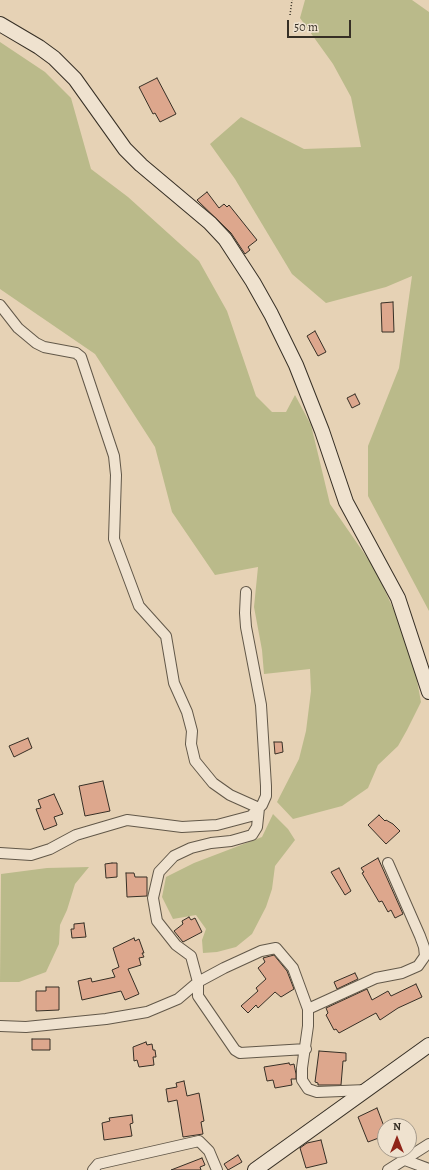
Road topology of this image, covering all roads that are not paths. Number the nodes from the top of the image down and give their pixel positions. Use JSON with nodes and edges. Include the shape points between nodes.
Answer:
{"nodes":[{"id":1,"x":0,"y":24,"type":"edge"},
{"id":2,"x":0,"y":305,"type":"edge"},
{"id":3,"x":246,"y":592,"type":"dead end"},
{"id":4,"x":429,"y":692,"type":"edge"},
{"id":5,"x":259,"y":808,"type":"junction"},
{"id":6,"x":0,"y":853,"type":"edge"},
{"id":7,"x":388,"y":863,"type":"dead end"},
{"id":8,"x":198,"y":982,"type":"junction"},
{"id":9,"x":308,"y":1009,"type":"junction"},
{"id":10,"x":0,"y":1026,"type":"edge"},
{"id":11,"x":429,"y":1045,"type":"edge"},
{"id":12,"x":306,"y":1049,"type":"junction"},
{"id":13,"x":368,"y":1090,"type":"junction"},
{"id":14,"x":429,"y":1144,"type":"edge"},
{"id":15,"x":405,"y":1160,"type":"junction"},
{"id":16,"x":429,"y":1169,"type":"edge"},
{"id":17,"x":93,"y":1170,"type":"edge"},
{"id":18,"x":217,"y":1170,"type":"edge"},
{"id":19,"x":255,"y":1170,"type":"edge"},
{"id":20,"x":388,"y":1170,"type":"edge"}],
"edges":[{"from":1,"to":4,"type":"main road","via":[[39,47],[75,79],[125,149],[210,222],[249,276],[296,365],[346,502],[398,598]]},
{"from":2,"to":5,"type":"street","via":[[18,328],[36,343],[76,353],[81,357],[114,456],[114,539],[139,606],[166,636],[174,683],[192,731],[191,744],[195,761],[213,783],[230,795]]},
{"from":3,"to":5,"type":"street","via":[[246,620],[261,705],[266,779],[266,796]]},
{"from":5,"to":6,"type":"street","via":[[250,816],[238,820],[200,827],[127,820],[76,835],[50,849],[31,855]]},
{"from":5,"to":8,"type":"street","via":[[256,827],[252,834],[231,841],[191,848],[174,856],[159,872],[153,898],[157,921],[176,945],[191,956]]},
{"from":7,"to":9,"type":"street","via":[[420,936],[425,956],[418,966],[402,973],[376,978]]},
{"from":8,"to":9,"type":"street","via":[[261,951],[276,948],[293,968]]},
{"from":8,"to":10,"type":"street","via":[[178,999],[148,1012],[26,1027]]},
{"from":8,"to":12,"type":"street","via":[[198,996],[235,1050],[240,1053]]},
{"from":9,"to":12,"type":"street"},
{"from":11,"to":13,"type":"main road"},
{"from":12,"to":13,"type":"street","via":[[302,1080],[308,1088],[317,1092]]},
{"from":13,"to":19,"type":"main road"},
{"from":14,"to":15,"type":"street"},
{"from":15,"to":16,"type":"street"},
{"from":15,"to":20,"type":"street"},
{"from":17,"to":18,"type":"street","via":[[98,1164],[199,1141],[209,1151]]}]}
